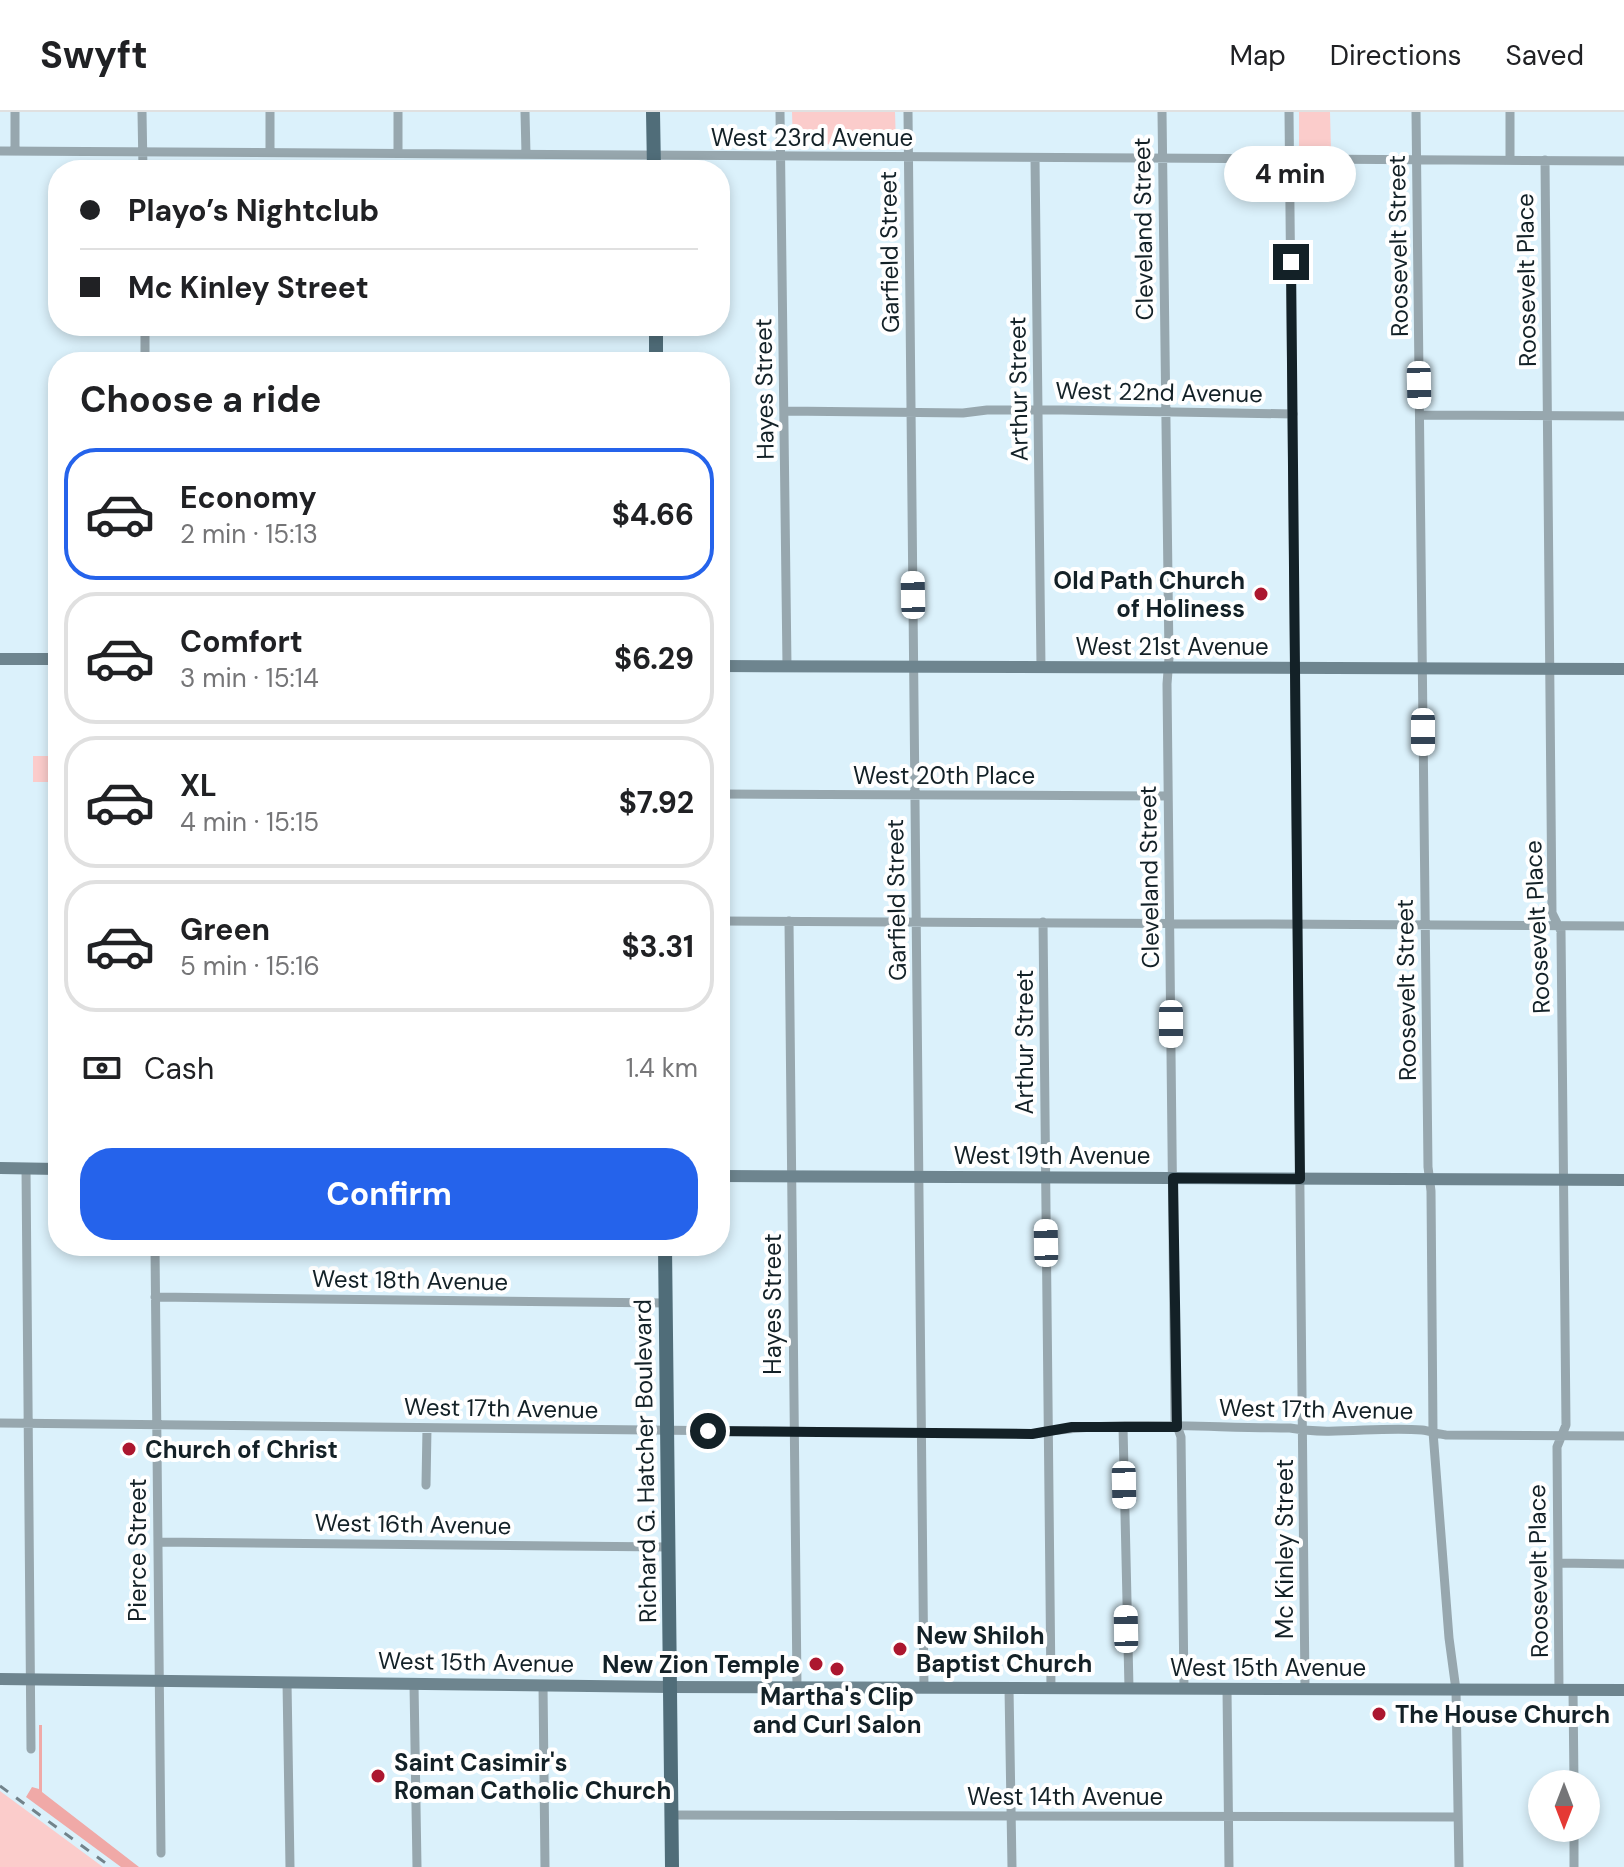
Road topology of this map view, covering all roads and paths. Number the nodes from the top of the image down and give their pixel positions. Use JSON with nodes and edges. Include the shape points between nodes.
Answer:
{"nodes":[{"id":1,"x":15,"y":112,"type":"edge"},
{"id":2,"x":142,"y":112,"type":"edge"},
{"id":3,"x":270,"y":112,"type":"edge"},
{"id":4,"x":398,"y":112,"type":"edge"},
{"id":5,"x":525,"y":112,"type":"edge"},
{"id":6,"x":653,"y":112,"type":"edge"},
{"id":7,"x":780,"y":112,"type":"edge"},
{"id":8,"x":908,"y":112,"type":"edge"},
{"id":9,"x":1162,"y":112,"type":"edge"},
{"id":10,"x":1289,"y":112,"type":"edge"},
{"id":11,"x":1416,"y":112,"type":"edge"},
{"id":12,"x":1510,"y":112,"type":"edge"},
{"id":13,"x":143,"y":150,"type":"junction"},
{"id":14,"x":0,"y":151,"type":"edge"},
{"id":15,"x":15,"y":151,"type":"junction"},
{"id":16,"x":270,"y":151,"type":"junction"},
{"id":17,"x":398,"y":153,"type":"junction"},
{"id":18,"x":526,"y":154,"type":"junction"},
{"id":19,"x":781,"y":156,"type":"junction"},
{"id":20,"x":908,"y":157,"type":"junction"},
{"id":21,"x":1035,"y":158,"type":"junction"},
{"id":22,"x":1162,"y":159,"type":"junction"},
{"id":23,"x":143,"y":160,"type":"edge"},
{"id":24,"x":611,"y":160,"type":"edge"},
{"id":25,"x":654,"y":160,"type":"edge"},
{"id":26,"x":708,"y":160,"type":"edge"},
{"id":27,"x":1290,"y":160,"type":"junction"},
{"id":28,"x":1417,"y":160,"type":"junction"},
{"id":29,"x":1510,"y":160,"type":"junction"},
{"id":30,"x":1545,"y":160,"type":"junction"},
{"id":31,"x":1624,"y":161,"type":"edge"},
{"id":32,"x":785,"y":411,"type":"junction"},
{"id":33,"x":1038,"y":411,"type":"junction"},
{"id":34,"x":911,"y":412,"type":"junction"},
{"id":35,"x":1165,"y":412,"type":"junction"},
{"id":36,"x":1293,"y":414,"type":"junction"},
{"id":37,"x":1420,"y":415,"type":"junction"},
{"id":38,"x":1548,"y":415,"type":"junction"},
{"id":39,"x":1624,"y":416,"type":"edge"},
{"id":40,"x":0,"y":659,"type":"edge"},
{"id":41,"x":48,"y":659,"type":"edge"},
{"id":42,"x":730,"y":666,"type":"edge"},
{"id":43,"x":787,"y":666,"type":"junction"},
{"id":44,"x":914,"y":667,"type":"junction"},
{"id":45,"x":1041,"y":667,"type":"junction"},
{"id":46,"x":1168,"y":668,"type":"junction"},
{"id":47,"x":1295,"y":669,"type":"junction"},
{"id":48,"x":1422,"y":669,"type":"junction"},
{"id":49,"x":1550,"y":669,"type":"junction"},
{"id":50,"x":1624,"y":669,"type":"edge"},
{"id":51,"x":730,"y":794,"type":"edge"},
{"id":52,"x":915,"y":794,"type":"junction"},
{"id":53,"x":1167,"y":796,"type":"junction"},
{"id":54,"x":730,"y":921,"type":"edge"},
{"id":55,"x":789,"y":921,"type":"junction"},
{"id":56,"x":916,"y":922,"type":"junction"},
{"id":57,"x":1043,"y":922,"type":"junction"},
{"id":58,"x":1170,"y":923,"type":"junction"},
{"id":59,"x":1298,"y":924,"type":"junction"},
{"id":60,"x":1425,"y":925,"type":"junction"},
{"id":61,"x":1557,"y":925,"type":"junction"},
{"id":62,"x":1624,"y":926,"type":"edge"},
{"id":63,"x":0,"y":1168,"type":"edge"},
{"id":64,"x":26,"y":1168,"type":"junction"},
{"id":65,"x":48,"y":1169,"type":"edge"},
{"id":66,"x":730,"y":1176,"type":"edge"},
{"id":67,"x":791,"y":1176,"type":"junction"},
{"id":68,"x":919,"y":1177,"type":"junction"},
{"id":69,"x":1045,"y":1177,"type":"junction"},
{"id":70,"x":1173,"y":1178,"type":"junction"},
{"id":71,"x":1300,"y":1179,"type":"junction"},
{"id":72,"x":1429,"y":1179,"type":"junction"},
{"id":73,"x":1564,"y":1180,"type":"junction"},
{"id":74,"x":1624,"y":1180,"type":"edge"},
{"id":75,"x":155,"y":1256,"type":"edge"},
{"id":76,"x":665,"y":1256,"type":"edge"},
{"id":77,"x":155,"y":1297,"type":"junction"},
{"id":78,"x":665,"y":1303,"type":"junction"},
{"id":79,"x":0,"y":1423,"type":"edge"},
{"id":80,"x":28,"y":1423,"type":"junction"},
{"id":81,"x":156,"y":1425,"type":"junction"},
{"id":82,"x":1123,"y":1427,"type":"junction"},
{"id":83,"x":1177,"y":1427,"type":"junction"},
{"id":84,"x":427,"y":1428,"type":"junction"},
{"id":85,"x":667,"y":1430,"type":"junction"},
{"id":86,"x":1048,"y":1431,"type":"junction"},
{"id":87,"x":1303,"y":1431,"type":"junction"},
{"id":88,"x":793,"y":1432,"type":"junction"},
{"id":89,"x":1433,"y":1432,"type":"junction"},
{"id":90,"x":922,"y":1433,"type":"junction"},
{"id":91,"x":1561,"y":1435,"type":"junction"},
{"id":92,"x":1624,"y":1436,"type":"edge"},
{"id":93,"x":426,"y":1485,"type":"dead end"},
{"id":94,"x":158,"y":1542,"type":"junction"},
{"id":95,"x":668,"y":1547,"type":"junction"},
{"id":96,"x":1558,"y":1563,"type":"junction"},
{"id":97,"x":1624,"y":1564,"type":"edge"},
{"id":98,"x":0,"y":1679,"type":"edge"},
{"id":99,"x":31,"y":1679,"type":"junction"},
{"id":100,"x":158,"y":1681,"type":"junction"},
{"id":101,"x":287,"y":1682,"type":"junction"},
{"id":102,"x":414,"y":1684,"type":"junction"},
{"id":103,"x":543,"y":1685,"type":"junction"},
{"id":104,"x":670,"y":1687,"type":"junction"},
{"id":105,"x":797,"y":1687,"type":"junction"},
{"id":106,"x":924,"y":1688,"type":"junction"},
{"id":107,"x":1009,"y":1688,"type":"junction"},
{"id":108,"x":1051,"y":1688,"type":"junction"},
{"id":109,"x":1129,"y":1688,"type":"junction"},
{"id":110,"x":1184,"y":1689,"type":"junction"},
{"id":111,"x":1227,"y":1689,"type":"junction"},
{"id":112,"x":1305,"y":1689,"type":"junction"},
{"id":113,"x":1456,"y":1690,"type":"junction"},
{"id":114,"x":1559,"y":1690,"type":"junction"},
{"id":115,"x":1573,"y":1690,"type":"junction"},
{"id":116,"x":1624,"y":1690,"type":"edge"},
{"id":117,"x":31,"y":1749,"type":"dead end"},
{"id":118,"x":1574,"y":1770,"type":"edge"},
{"id":119,"x":671,"y":1815,"type":"junction"},
{"id":120,"x":1011,"y":1816,"type":"junction"},
{"id":121,"x":1228,"y":1817,"type":"junction"},
{"id":122,"x":1458,"y":1817,"type":"junction"},
{"id":123,"x":1574,"y":1842,"type":"edge"},
{"id":124,"x":161,"y":1853,"type":"dead end"},
{"id":125,"x":290,"y":1867,"type":"edge"},
{"id":126,"x":417,"y":1867,"type":"edge"},
{"id":127,"x":545,"y":1867,"type":"edge"},
{"id":128,"x":672,"y":1867,"type":"edge"},
{"id":129,"x":1012,"y":1867,"type":"edge"},
{"id":130,"x":1229,"y":1867,"type":"edge"},
{"id":131,"x":1459,"y":1867,"type":"edge"},
{"id":132,"x":1574,"y":1867,"type":"edge"}],
"edges":[{"from":1,"to":15,"type":"street"},
{"from":2,"to":13,"type":"street"},
{"from":3,"to":16,"type":"street"},
{"from":4,"to":17,"type":"street"},
{"from":5,"to":18,"type":"street"},
{"from":6,"to":25,"type":"main road"},
{"from":7,"to":19,"type":"street","name":"Hayes Street"},
{"from":8,"to":20,"type":"street","name":"Garfield Street"},
{"from":9,"to":22,"type":"street","name":"Cleveland Street"},
{"from":10,"to":27,"type":"street","name":"Mc Kinley Street"},
{"from":11,"to":28,"type":"street","name":"Roosevelt Street"},
{"from":12,"to":29,"type":"street","name":"Roosevelt Place"},
{"from":13,"to":15,"type":"street","name":"West 23rd Avenue"},
{"from":13,"to":16,"type":"street","name":"West 23rd Avenue"},
{"from":13,"to":23,"type":"street"},
{"from":14,"to":15,"type":"street","name":"West 23rd Avenue"},
{"from":16,"to":17,"type":"street","name":"West 23rd Avenue"},
{"from":17,"to":18,"type":"street","name":"West 23rd Avenue"},
{"from":18,"to":24,"type":"street","name":"West 23rd Avenue"},
{"from":19,"to":20,"type":"street","name":"West 23rd Avenue"},
{"from":19,"to":26,"type":"street","name":"West 23rd Avenue"},
{"from":19,"to":32,"type":"street","name":"Hayes Street"},
{"from":20,"to":21,"type":"street","name":"West 23rd Avenue"},
{"from":20,"to":34,"type":"street","name":"Garfield Street"},
{"from":21,"to":22,"type":"street","name":"West 23rd Avenue"},
{"from":21,"to":33,"type":"street","name":"Arthur Street"},
{"from":22,"to":27,"type":"street","name":"West 23rd Avenue"},
{"from":22,"to":35,"type":"street","name":"Cleveland Street"},
{"from":27,"to":28,"type":"street","name":"West 23rd Avenue"},
{"from":27,"to":36,"type":"street","name":"Mc Kinley Street"},
{"from":28,"to":29,"type":"street","name":"West 23rd Avenue"},
{"from":28,"to":37,"type":"street","name":"Roosevelt Street"},
{"from":29,"to":30,"type":"street","name":"West 23rd Avenue"},
{"from":30,"to":31,"type":"street","name":"West 23rd Avenue"},
{"from":30,"to":38,"type":"street","name":"Roosevelt Place"},
{"from":32,"to":34,"type":"street","name":"West 22nd Avenue"},
{"from":32,"to":43,"type":"street","name":"Hayes Street"},
{"from":33,"to":34,"type":"street","name":"West 22nd Avenue"},
{"from":33,"to":35,"type":"street","name":"West 22nd Avenue"},
{"from":33,"to":45,"type":"street","name":"Arthur Street"},
{"from":34,"to":44,"type":"street","name":"Garfield Street"},
{"from":35,"to":36,"type":"street","name":"West 22nd Avenue"},
{"from":35,"to":46,"type":"street","name":"Cleveland Street"},
{"from":36,"to":47,"type":"street","name":"Mc Kinley Street"},
{"from":37,"to":38,"type":"street"},
{"from":37,"to":48,"type":"street","name":"Roosevelt Street"},
{"from":38,"to":39,"type":"street"},
{"from":38,"to":49,"type":"street","name":"Roosevelt Place"},
{"from":40,"to":41,"type":"street"},
{"from":42,"to":43,"type":"street","name":"West 21st Avenue"},
{"from":43,"to":44,"type":"street","name":"West 21st Avenue"},
{"from":44,"to":45,"type":"street","name":"West 21st Avenue"},
{"from":44,"to":52,"type":"street","name":"Garfield Street"},
{"from":45,"to":46,"type":"street","name":"West 21st Avenue"},
{"from":46,"to":47,"type":"street","name":"West 21st Avenue"},
{"from":46,"to":53,"type":"street","name":"Cleveland Street"},
{"from":47,"to":48,"type":"street","name":"West 21st Avenue"},
{"from":47,"to":59,"type":"street","name":"Mc Kinley Street"},
{"from":48,"to":49,"type":"street","name":"West 21st Avenue"},
{"from":48,"to":60,"type":"street","name":"Roosevelt Street"},
{"from":49,"to":50,"type":"street","name":"West 21st Avenue"},
{"from":49,"to":61,"type":"street","name":"Roosevelt Place","via":[[1552,913]]},
{"from":51,"to":52,"type":"street","name":"West 20th Place"},
{"from":52,"to":53,"type":"street","name":"West 20th Place"},
{"from":52,"to":56,"type":"street","name":"Garfield Street"},
{"from":53,"to":58,"type":"street","name":"Cleveland Street"},
{"from":54,"to":55,"type":"street"},
{"from":55,"to":56,"type":"street"},
{"from":55,"to":67,"type":"street","name":"Hayes Street"},
{"from":56,"to":57,"type":"street"},
{"from":56,"to":68,"type":"street","name":"Garfield Street"},
{"from":57,"to":58,"type":"street"},
{"from":57,"to":69,"type":"street","name":"Arthur Street"},
{"from":58,"to":59,"type":"street"},
{"from":58,"to":70,"type":"street","name":"Cleveland Street"},
{"from":59,"to":60,"type":"street"},
{"from":59,"to":71,"type":"street","name":"Mc Kinley Street"},
{"from":60,"to":61,"type":"street"},
{"from":60,"to":72,"type":"street","name":"Roosevelt Street"},
{"from":61,"to":62,"type":"street"},
{"from":61,"to":73,"type":"street","name":"Roosevelt Place"},
{"from":63,"to":64,"type":"street"},
{"from":64,"to":65,"type":"street"},
{"from":64,"to":80,"type":"street"},
{"from":66,"to":67,"type":"street","name":"West 19th Avenue"},
{"from":67,"to":68,"type":"street","name":"West 19th Avenue"},
{"from":67,"to":88,"type":"street","name":"Hayes Street"},
{"from":68,"to":69,"type":"street","name":"West 19th Avenue"},
{"from":68,"to":90,"type":"street","name":"Garfield Street"},
{"from":69,"to":70,"type":"street","name":"West 19th Avenue"},
{"from":69,"to":86,"type":"street","name":"Arthur Street"},
{"from":70,"to":71,"type":"street","name":"West 19th Avenue"},
{"from":70,"to":83,"type":"street","name":"Cleveland Street"},
{"from":71,"to":72,"type":"street","name":"West 19th Avenue"},
{"from":71,"to":87,"type":"street","name":"Mc Kinley Street"},
{"from":72,"to":73,"type":"street","name":"West 19th Avenue"},
{"from":72,"to":89,"type":"street","name":"Roosevelt Street"},
{"from":73,"to":74,"type":"street","name":"West 19th Avenue"},
{"from":73,"to":91,"type":"street","name":"Roosevelt Place","via":[[1566,1425]]},
{"from":75,"to":77,"type":"street","name":"Pierce Street"},
{"from":76,"to":78,"type":"main road","name":"Richard G. Hatcher Boulevard"},
{"from":77,"to":78,"type":"street","name":"West 18th Avenue"},
{"from":77,"to":81,"type":"street","name":"Pierce Street"},
{"from":78,"to":85,"type":"main road","name":"Richard G. Hatcher Boulevard"},
{"from":79,"to":80,"type":"street","name":"West 17th Avenue"},
{"from":80,"to":81,"type":"street","name":"West 17th Avenue"},
{"from":80,"to":99,"type":"street"},
{"from":81,"to":84,"type":"street","name":"West 17th Avenue"},
{"from":81,"to":94,"type":"street","name":"Pierce Street"},
{"from":82,"to":83,"type":"street","name":"West 17th Avenue"},
{"from":82,"to":86,"type":"street","name":"West 17th Avenue"},
{"from":82,"to":109,"type":"street"},
{"from":83,"to":87,"type":"street","name":"West 17th Avenue"},
{"from":83,"to":110,"type":"street","name":"Cleveland Street"},
{"from":84,"to":85,"type":"street","name":"West 17th Avenue"},
{"from":84,"to":93,"type":"street"},
{"from":85,"to":88,"type":"street","name":"West 17th Avenue"},
{"from":85,"to":95,"type":"main road","name":"Richard G. Hatcher Boulevard"},
{"from":86,"to":90,"type":"street","name":"West 17th Avenue"},
{"from":86,"to":108,"type":"street","name":"Arthur Street"},
{"from":87,"to":89,"type":"street","name":"West 17th Avenue"},
{"from":87,"to":112,"type":"street","name":"Mc Kinley Street"},
{"from":88,"to":90,"type":"street","name":"West 17th Avenue"},
{"from":88,"to":105,"type":"street","name":"Hayes Street"},
{"from":89,"to":91,"type":"street","name":"West 17th Avenue"},
{"from":89,"to":113,"type":"street","name":"Roosevelt Street"},
{"from":90,"to":106,"type":"street","name":"Garfield Street"},
{"from":91,"to":92,"type":"street","name":"West 17th Avenue"},
{"from":91,"to":96,"type":"street","name":"Roosevelt Place"},
{"from":94,"to":95,"type":"street","name":"West 16th Avenue"},
{"from":94,"to":100,"type":"street","name":"Pierce Street"},
{"from":95,"to":104,"type":"main road","name":"Richard G. Hatcher Boulevard"},
{"from":96,"to":97,"type":"street"},
{"from":96,"to":114,"type":"street","name":"Roosevelt Place"},
{"from":98,"to":99,"type":"street","name":"West 15th Avenue"},
{"from":99,"to":100,"type":"street","name":"West 15th Avenue"},
{"from":99,"to":117,"type":"street"},
{"from":100,"to":101,"type":"street","name":"West 15th Avenue"},
{"from":100,"to":124,"type":"street","name":"Pierce Street"},
{"from":101,"to":102,"type":"street","name":"West 15th Avenue"},
{"from":101,"to":125,"type":"street"},
{"from":102,"to":103,"type":"street","name":"West 15th Avenue"},
{"from":102,"to":126,"type":"street"},
{"from":103,"to":104,"type":"street","name":"West 15th Avenue"},
{"from":103,"to":127,"type":"street"},
{"from":104,"to":105,"type":"street","name":"West 15th Avenue"},
{"from":104,"to":119,"type":"main road","name":"Richard G. Hatcher Boulevard"},
{"from":105,"to":106,"type":"street","name":"West 15th Avenue"},
{"from":106,"to":107,"type":"street","name":"West 15th Avenue"},
{"from":107,"to":108,"type":"street","name":"West 15th Avenue"},
{"from":107,"to":120,"type":"street"},
{"from":108,"to":109,"type":"street","name":"West 15th Avenue"},
{"from":109,"to":110,"type":"street","name":"West 15th Avenue"},
{"from":110,"to":111,"type":"street","name":"West 15th Avenue"},
{"from":111,"to":112,"type":"street","name":"West 15th Avenue"},
{"from":111,"to":121,"type":"street"},
{"from":112,"to":113,"type":"street","name":"West 15th Avenue"},
{"from":113,"to":114,"type":"street","name":"West 15th Avenue"},
{"from":113,"to":122,"type":"street","name":"Roosevelt Street"},
{"from":114,"to":115,"type":"street","name":"West 15th Avenue"},
{"from":115,"to":116,"type":"street","name":"West 15th Avenue"},
{"from":115,"to":118,"type":"street"},
{"from":119,"to":120,"type":"street","name":"West 14th Avenue"},
{"from":119,"to":128,"type":"main road","name":"Richard G. Hatcher Boulevard"},
{"from":120,"to":121,"type":"street","name":"West 14th Avenue"},
{"from":120,"to":129,"type":"street"},
{"from":121,"to":122,"type":"street","name":"West 14th Avenue"},
{"from":121,"to":130,"type":"street"},
{"from":122,"to":131,"type":"street","name":"Roosevelt Street"},
{"from":123,"to":132,"type":"street"}]}
